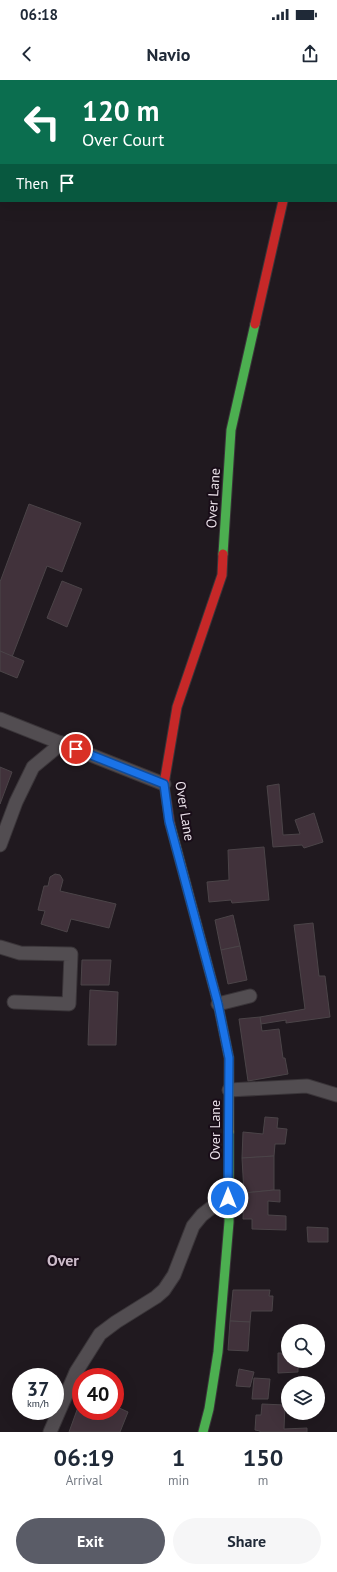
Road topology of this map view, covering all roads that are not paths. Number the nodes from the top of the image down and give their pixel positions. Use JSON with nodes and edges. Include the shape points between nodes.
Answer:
{"nodes":[{"id":1,"x":283,"y":202,"type":"edge"},
{"id":2,"x":0,"y":719,"type":"edge"},
{"id":3,"x":62,"y":743,"type":"junction"},
{"id":4,"x":164,"y":784,"type":"junction"},
{"id":5,"x":0,"y":845,"type":"edge"},
{"id":6,"x":0,"y":947,"type":"edge"},
{"id":7,"x":250,"y":996,"type":"dead end"},
{"id":8,"x":14,"y":1002,"type":"dead end"},
{"id":9,"x":218,"y":1004,"type":"junction"},
{"id":10,"x":229,"y":1090,"type":"junction"},
{"id":11,"x":337,"y":1094,"type":"edge"},
{"id":12,"x":228,"y":1198,"type":"junction"},
{"id":13,"x":50,"y":1432,"type":"edge"},
{"id":14,"x":203,"y":1432,"type":"edge"}],
"edges":[{"from":1,"to":4,"type":"street","name":"Over Lane","via":[[231,430],[222,574],[177,707]]},
{"from":2,"to":3,"type":"lane"},
{"from":3,"to":4,"type":"lane"},
{"from":3,"to":5,"type":"lane","via":[[33,767],[16,802]]},
{"from":4,"to":9,"type":"street","name":"Over Lane","via":[[169,821]]},
{"from":6,"to":8,"type":"lane","via":[[20,953],[71,954],[69,1004]]},
{"from":7,"to":9,"type":"lane"},
{"from":9,"to":10,"type":"street","name":"Over Lane","via":[[229,1058]]},
{"from":10,"to":11,"type":"lane","via":[[307,1086]]},
{"from":10,"to":12,"type":"street","name":"Over Lane"},
{"from":12,"to":13,"type":"lane","via":[[206,1212],[193,1226],[174,1275],[164,1290],[100,1334],[76,1372]]},
{"from":12,"to":14,"type":"street","name":"Over Lane","via":[[218,1352]]}]}
